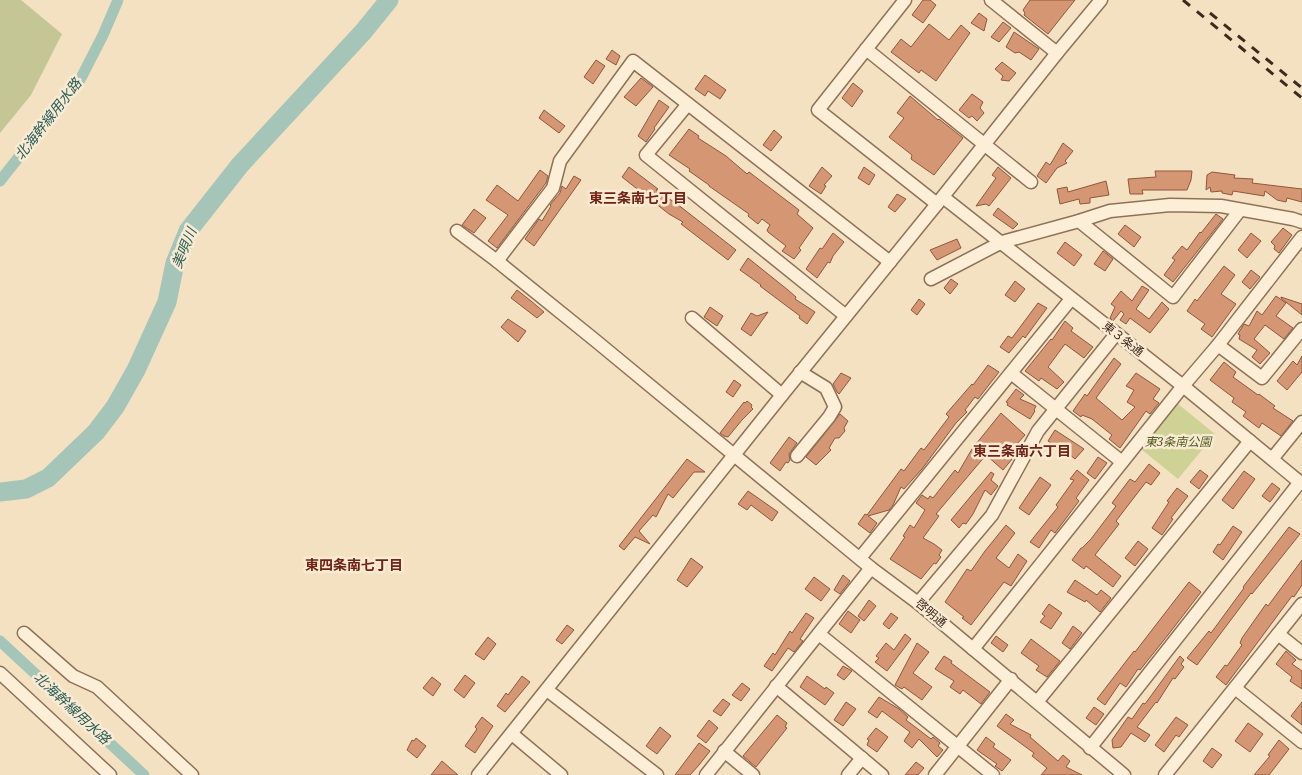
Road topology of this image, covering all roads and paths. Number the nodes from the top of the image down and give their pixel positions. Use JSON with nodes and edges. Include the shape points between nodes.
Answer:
{"nodes":[{"id":1,"x":904,"y":0,"type":"edge"},
{"id":2,"x":991,"y":0,"type":"edge"},
{"id":3,"x":1101,"y":0,"type":"edge"},
{"id":4,"x":866,"y":49,"type":"junction"},
{"id":5,"x":1057,"y":53,"type":"junction"},
{"id":6,"x":688,"y":104,"type":"junction"},
{"id":7,"x":985,"y":144,"type":"junction"},
{"id":8,"x":1031,"y":182,"type":"dead end"},
{"id":9,"x":940,"y":200,"type":"junction"},
{"id":10,"x":1240,"y":210,"type":"junction"},
{"id":11,"x":1079,"y":221,"type":"junction"},
{"id":12,"x":1302,"y":222,"type":"edge"},
{"id":13,"x":457,"y":231,"type":"dead end"},
{"id":14,"x":1302,"y":237,"type":"edge"},
{"id":15,"x":1002,"y":242,"type":"junction"},
{"id":16,"x":497,"y":261,"type":"junction"},
{"id":17,"x":890,"y":262,"type":"junction"},
{"id":18,"x":931,"y":278,"type":"dead end"},
{"id":19,"x":1072,"y":299,"type":"junction"},
{"id":20,"x":846,"y":316,"type":"junction"},
{"id":21,"x":692,"y":318,"type":"dead end"},
{"id":22,"x":1302,"y":328,"type":"edge"},
{"id":23,"x":1116,"y":334,"type":"junction"},
{"id":24,"x":1218,"y":345,"type":"junction"},
{"id":25,"x":800,"y":372,"type":"junction"},
{"id":26,"x":1011,"y":373,"type":"junction"},
{"id":27,"x":1183,"y":386,"type":"junction"},
{"id":28,"x":782,"y":395,"type":"junction"},
{"id":29,"x":1056,"y":408,"type":"junction"},
{"id":30,"x":1302,"y":422,"type":"edge"},
{"id":31,"x":1250,"y":441,"type":"junction"},
{"id":32,"x":734,"y":456,"type":"junction"},
{"id":33,"x":797,"y":456,"type":"dead end"},
{"id":34,"x":1272,"y":459,"type":"junction"},
{"id":35,"x":1122,"y":462,"type":"junction"},
{"id":36,"x":1301,"y":483,"type":"edge"},
{"id":37,"x":860,"y":558,"type":"junction"},
{"id":38,"x":871,"y":568,"type":"junction"},
{"id":39,"x":918,"y":603,"type":"junction"},
{"id":40,"x":1302,"y":604,"type":"edge"},
{"id":41,"x":24,"y":633,"type":"dead end"},
{"id":42,"x":819,"y":634,"type":"junction"},
{"id":43,"x":1278,"y":634,"type":"junction"},
{"id":44,"x":973,"y":649,"type":"junction"},
{"id":45,"x":1302,"y":653,"type":"edge"},
{"id":46,"x":0,"y":673,"type":"edge"},
{"id":47,"x":1011,"y":679,"type":"junction"},
{"id":48,"x":776,"y":686,"type":"junction"},
{"id":49,"x":1235,"y":688,"type":"junction"},
{"id":50,"x":547,"y":690,"type":"junction"},
{"id":51,"x":1037,"y":702,"type":"junction"},
{"id":52,"x":512,"y":734,"type":"junction"},
{"id":53,"x":1302,"y":742,"type":"edge"},
{"id":54,"x":957,"y":745,"type":"junction"},
{"id":55,"x":1090,"y":748,"type":"junction"},
{"id":56,"x":724,"y":752,"type":"junction"},
{"id":57,"x":862,"y":758,"type":"junction"},
{"id":58,"x":110,"y":775,"type":"edge"},
{"id":59,"x":192,"y":775,"type":"edge"},
{"id":60,"x":478,"y":775,"type":"edge"},
{"id":61,"x":561,"y":775,"type":"edge"},
{"id":62,"x":657,"y":775,"type":"edge"},
{"id":63,"x":706,"y":775,"type":"edge"},
{"id":64,"x":753,"y":775,"type":"edge"},
{"id":65,"x":848,"y":775,"type":"edge"},
{"id":66,"x":882,"y":775,"type":"edge"},
{"id":67,"x":935,"y":775,"type":"edge"},
{"id":68,"x":993,"y":775,"type":"edge"},
{"id":69,"x":1124,"y":775,"type":"edge"},
{"id":70,"x":1166,"y":775,"type":"edge"}],
"edges":[{"from":1,"to":4,"type":"street"},
{"from":2,"to":5,"type":"street"},
{"from":3,"to":5,"type":"street"},
{"from":4,"to":7,"type":"street"},
{"from":4,"to":9,"type":"street","name":"東３条通","via":[[818,110]]},
{"from":5,"to":7,"type":"street"},
{"from":6,"to":16,"type":"street","via":[[633,61],[560,161],[552,188]]},
{"from":6,"to":17,"type":"street"},
{"from":6,"to":20,"type":"street","via":[[646,155]]},
{"from":7,"to":8,"type":"street"},
{"from":7,"to":9,"type":"street"},
{"from":9,"to":15,"type":"street","name":"東３条通"},
{"from":9,"to":17,"type":"street"},
{"from":10,"to":11,"type":"street","via":[[1221,206],[1170,205],[1110,211]]},
{"from":10,"to":11,"type":"street","via":[[1173,298]]},
{"from":10,"to":12,"type":"street"},
{"from":11,"to":15,"type":"street"},
{"from":13,"to":16,"type":"street","name":"啓明通"},
{"from":14,"to":24,"type":"street"},
{"from":15,"to":18,"type":"street"},
{"from":15,"to":19,"type":"street","name":"東３条通"},
{"from":16,"to":32,"type":"street","name":"啓明通"},
{"from":17,"to":20,"type":"street"},
{"from":19,"to":23,"type":"street","name":"東３条通"},
{"from":19,"to":26,"type":"street"},
{"from":20,"to":25,"type":"street"},
{"from":21,"to":28,"type":"street"},
{"from":22,"to":24,"type":"street","via":[[1262,378]]},
{"from":23,"to":27,"type":"street","name":"東３条通"},
{"from":23,"to":29,"type":"street"},
{"from":24,"to":27,"type":"street"},
{"from":25,"to":28,"type":"street"},
{"from":25,"to":33,"type":"street","via":[[826,388],[835,407]]},
{"from":26,"to":29,"type":"street"},
{"from":26,"to":37,"type":"street"},
{"from":27,"to":31,"type":"street","name":"東３条通"},
{"from":27,"to":35,"type":"street"},
{"from":28,"to":32,"type":"street"},
{"from":29,"to":35,"type":"street"},
{"from":29,"to":39,"type":"street","via":[[1038,431],[992,515]]},
{"from":30,"to":34,"type":"street"},
{"from":31,"to":34,"type":"street","name":"東３条通"},
{"from":31,"to":51,"type":"street"},
{"from":32,"to":37,"type":"street","name":"啓明通"},
{"from":32,"to":50,"type":"street"},
{"from":34,"to":36,"type":"street","name":"東３条通"},
{"from":35,"to":44,"type":"street"},
{"from":36,"to":55,"type":"street"},
{"from":37,"to":38,"type":"street","name":"啓明通"},
{"from":38,"to":39,"type":"street","name":"啓明通"},
{"from":38,"to":42,"type":"street"},
{"from":39,"to":44,"type":"street","name":"啓明通"},
{"from":40,"to":43,"type":"street"},
{"from":41,"to":59,"type":"street","via":[[72,676],[97,687]]},
{"from":42,"to":48,"type":"street"},
{"from":42,"to":54,"type":"street"},
{"from":43,"to":45,"type":"street"},
{"from":43,"to":49,"type":"street"},
{"from":44,"to":47,"type":"street","name":"啓明通"},
{"from":46,"to":58,"type":"street"},
{"from":47,"to":51,"type":"street","name":"啓明通"},
{"from":47,"to":54,"type":"street"},
{"from":48,"to":56,"type":"street"},
{"from":48,"to":57,"type":"street"},
{"from":49,"to":53,"type":"street"},
{"from":49,"to":70,"type":"street"},
{"from":50,"to":52,"type":"street"},
{"from":50,"to":62,"type":"street"},
{"from":51,"to":55,"type":"street","name":"啓明通"},
{"from":52,"to":60,"type":"street"},
{"from":52,"to":61,"type":"street"},
{"from":54,"to":67,"type":"street"},
{"from":54,"to":68,"type":"street"},
{"from":55,"to":69,"type":"street","name":"啓明通"},
{"from":56,"to":63,"type":"street"},
{"from":56,"to":64,"type":"street"},
{"from":57,"to":65,"type":"street"},
{"from":57,"to":66,"type":"street"}]}
